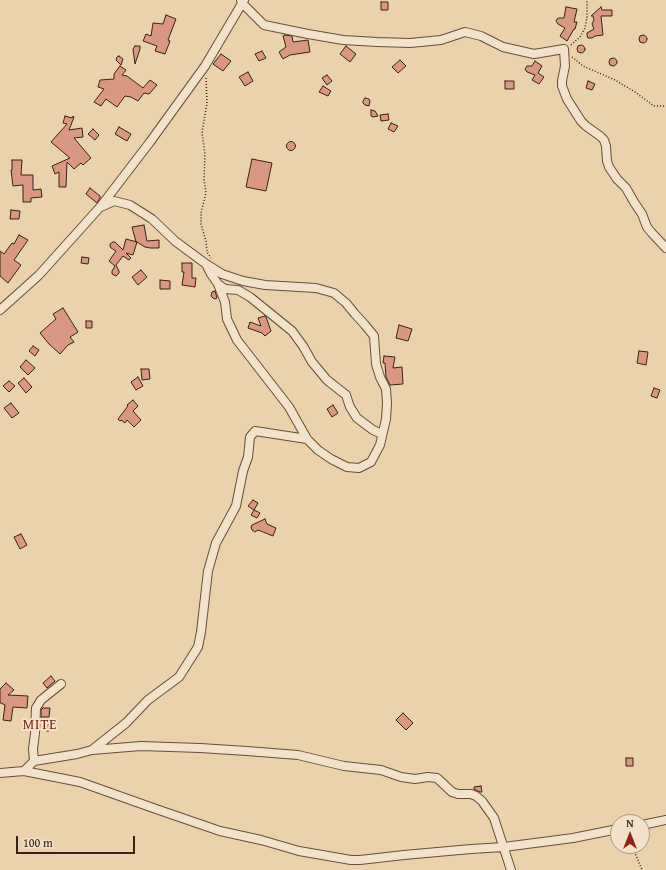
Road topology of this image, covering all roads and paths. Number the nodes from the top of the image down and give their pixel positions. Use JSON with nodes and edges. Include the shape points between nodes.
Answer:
{"nodes":[{"id":1,"x":587,"y":0,"type":"edge"},
{"id":2,"x":242,"y":1,"type":"edge"},
{"id":3,"x":564,"y":49,"type":"junction"},
{"id":4,"x":205,"y":66,"type":"junction"},
{"id":5,"x":666,"y":106,"type":"edge"},
{"id":6,"x":101,"y":206,"type":"junction"},
{"id":7,"x":666,"y":248,"type":"edge"},
{"id":8,"x":209,"y":261,"type":"junction"},
{"id":9,"x":218,"y":284,"type":"junction"},
{"id":10,"x":0,"y":310,"type":"edge"},
{"id":11,"x":382,"y":434,"type":"junction"},
{"id":12,"x":306,"y":439,"type":"junction"},
{"id":13,"x":61,"y":684,"type":"dead end"},
{"id":14,"x":92,"y":750,"type":"junction"},
{"id":15,"x":34,"y":761,"type":"junction"},
{"id":16,"x":24,"y":771,"type":"junction"},
{"id":17,"x":0,"y":773,"type":"edge"},
{"id":18,"x":666,"y":820,"type":"edge"},
{"id":19,"x":650,"y":823,"type":"edge"},
{"id":20,"x":610,"y":831,"type":"edge"},
{"id":21,"x":504,"y":847,"type":"junction"},
{"id":22,"x":635,"y":854,"type":"edge"},
{"id":23,"x":511,"y":870,"type":"edge"},
{"id":24,"x":642,"y":870,"type":"edge"}],
"edges":[{"from":1,"to":3,"type":"path","via":[[585,28],[576,41]]},
{"from":2,"to":3,"type":"street","via":[[264,25],[343,40],[410,43],[441,40],[465,32],[481,36],[503,47],[534,54]]},
{"from":2,"to":4,"type":"street"},
{"from":3,"to":5,"type":"path","via":[[582,66],[615,80],[654,106]]},
{"from":3,"to":7,"type":"street","via":[[566,66],[562,86],[567,99],[581,121],[604,140],[609,167],[626,188],[647,227]]},
{"from":4,"to":6,"type":"street"},
{"from":4,"to":8,"type":"path","via":[[207,103],[202,133],[206,194],[201,224]]},
{"from":6,"to":8,"type":"street","via":[[114,201],[130,205],[152,219],[175,241]]},
{"from":6,"to":10,"type":"street","via":[[39,275]]},
{"from":8,"to":9,"type":"street","via":[[211,274]]},
{"from":8,"to":11,"type":"street","via":[[222,274],[243,281],[316,288],[334,293],[346,303],[374,336],[376,364],[386,389],[386,419]]},
{"from":9,"to":11,"type":"street","via":[[250,297],[292,331],[327,380],[346,395],[357,418]]},
{"from":9,"to":12,"type":"street","via":[[225,302],[227,319],[237,340],[289,407]]},
{"from":11,"to":12,"type":"street","via":[[380,445],[371,462],[359,468],[347,467],[331,459]]},
{"from":12,"to":14,"type":"street","via":[[255,431],[250,437],[248,457],[236,506],[216,543],[208,571],[198,647],[179,676]]},
{"from":13,"to":15,"type":"street","via":[[41,700],[36,708]]},
{"from":14,"to":15,"type":"street"},
{"from":14,"to":21,"type":"street","via":[[141,746],[247,751],[298,756],[344,766],[381,770],[415,779],[437,778],[452,792],[471,794],[482,801],[494,818]]},
{"from":15,"to":16,"type":"street"},
{"from":16,"to":17,"type":"street"},
{"from":16,"to":21,"type":"street","via":[[80,782],[220,831],[299,851],[344,859],[360,860]]},
{"from":18,"to":19,"type":"street"},
{"from":20,"to":21,"type":"street"},
{"from":21,"to":23,"type":"street"},
{"from":22,"to":24,"type":"path"}]}
